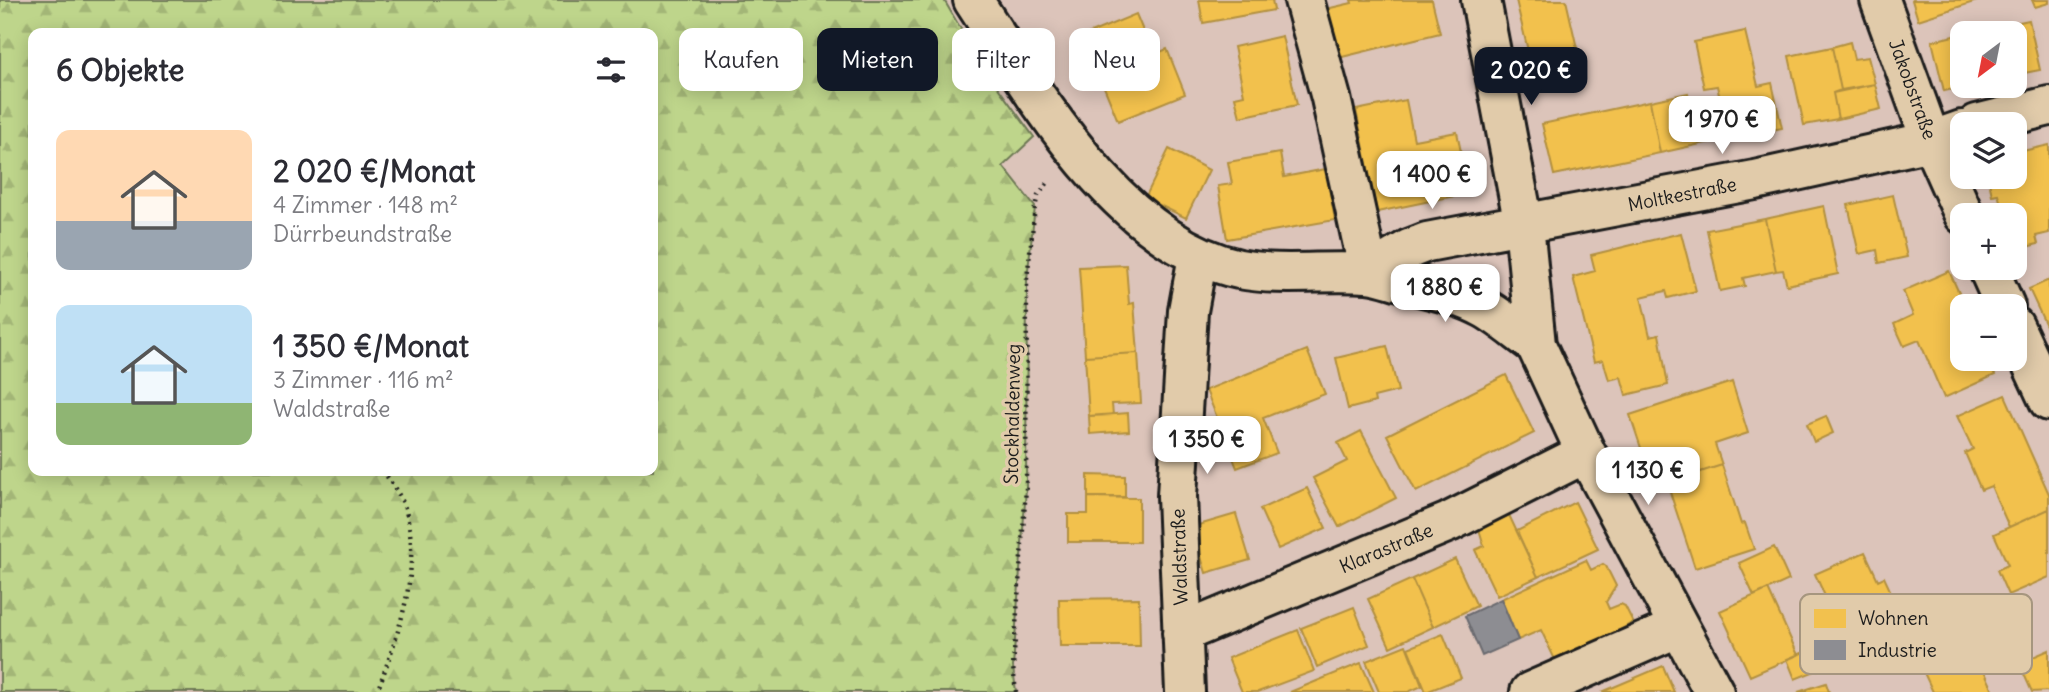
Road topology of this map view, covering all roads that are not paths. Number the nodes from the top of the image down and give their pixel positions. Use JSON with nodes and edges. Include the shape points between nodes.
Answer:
{"nodes":[{"id":1,"x":973,"y":0,"type":"edge"},
{"id":2,"x":1304,"y":0,"type":"edge"},
{"id":3,"x":1480,"y":0,"type":"edge"},
{"id":4,"x":1880,"y":0,"type":"edge"},
{"id":5,"x":2049,"y":106,"type":"edge"},
{"id":6,"x":2025,"y":112,"type":"edge"},
{"id":7,"x":1946,"y":135,"type":"edge"},
{"id":8,"x":1961,"y":203,"type":"edge"},
{"id":9,"x":1524,"y":225,"type":"junction"},
{"id":10,"x":1198,"y":256,"type":"junction"},
{"id":11,"x":1369,"y":273,"type":"junction"},
{"id":12,"x":1536,"y":345,"type":"junction"},
{"id":13,"x":2027,"y":354,"type":"edge"},
{"id":14,"x":2049,"y":401,"type":"edge"},
{"id":15,"x":1586,"y":453,"type":"junction"},
{"id":16,"x":1679,"y":627,"type":"junction"},
{"id":17,"x":1182,"y":633,"type":"junction"},
{"id":18,"x":1185,"y":692,"type":"edge"},
{"id":19,"x":1530,"y":692,"type":"edge"},
{"id":20,"x":1714,"y":692,"type":"edge"}],
"edges":[{"from":1,"to":10,"type":"street","via":[[1079,152],[1118,197],[1147,225]]},
{"from":2,"to":11,"type":"street","via":[[1331,98]]},
{"from":3,"to":9,"type":"street"},
{"from":4,"to":7,"type":"street","name":"Jakobstraße"},
{"from":5,"to":6,"type":"street"},
{"from":7,"to":8,"type":"street","name":"Jakobstraße"},
{"from":7,"to":9,"type":"street","name":"Moltkestraße","via":[[1755,180]]},
{"from":9,"to":11,"type":"street","name":"Moltkestraße","via":[[1427,242]]},
{"from":9,"to":12,"type":"street"},
{"from":10,"to":11,"type":"street","via":[[1263,272]]},
{"from":10,"to":17,"type":"street","name":"Waldstraße","via":[[1188,310],[1177,485]]},
{"from":11,"to":12,"type":"street","via":[[1461,298],[1486,309]]},
{"from":12,"to":15,"type":"street"},
{"from":13,"to":14,"type":"street"},
{"from":15,"to":16,"type":"street"},
{"from":15,"to":17,"type":"street","name":"Klarastraße","via":[[1448,522]]},
{"from":16,"to":19,"type":"street"},
{"from":16,"to":20,"type":"street"},
{"from":17,"to":18,"type":"street","name":"Waldstraße"}]}
